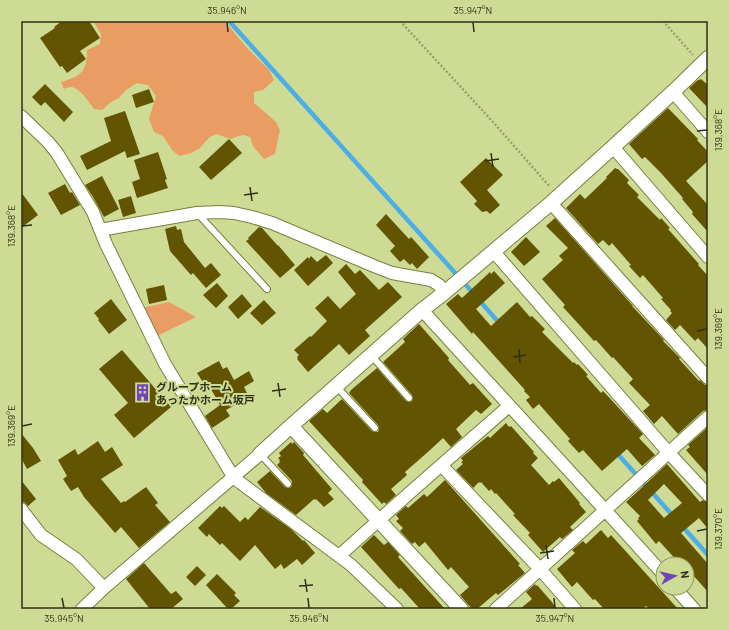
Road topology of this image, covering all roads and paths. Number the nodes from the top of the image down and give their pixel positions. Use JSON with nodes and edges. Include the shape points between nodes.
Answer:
{"nodes":[{"id":1,"x":400,"y":21,"type":"edge"},
{"id":2,"x":663,"y":21,"type":"edge"},
{"id":3,"x":705,"y":61,"type":"edge"},
{"id":4,"x":673,"y":92,"type":"junction"},
{"id":5,"x":21,"y":116,"type":"edge"},
{"id":6,"x":708,"y":132,"type":"edge"},
{"id":7,"x":613,"y":148,"type":"junction"},
{"id":8,"x":554,"y":199,"type":"junction"},
{"id":9,"x":197,"y":213,"type":"junction"},
{"id":10,"x":100,"y":230,"type":"junction"},
{"id":11,"x":494,"y":252,"type":"junction"},
{"id":12,"x":708,"y":257,"type":"edge"},
{"id":13,"x":267,"y":289,"type":"dead end"},
{"id":14,"x":444,"y":294,"type":"junction"},
{"id":15,"x":422,"y":310,"type":"junction"},
{"id":16,"x":371,"y":355,"type":"junction"},
{"id":17,"x":708,"y":378,"type":"edge"},
{"id":18,"x":336,"y":386,"type":"junction"},
{"id":19,"x":408,"y":398,"type":"dead end"},
{"id":20,"x":509,"y":406,"type":"junction"},
{"id":21,"x":708,"y":416,"type":"edge"},
{"id":22,"x":291,"y":426,"type":"junction"},
{"id":23,"x":375,"y":428,"type":"dead end"},
{"id":24,"x":668,"y":452,"type":"junction"},
{"id":25,"x":260,"y":454,"type":"junction"},
{"id":26,"x":442,"y":466,"type":"junction"},
{"id":27,"x":234,"y":478,"type":"junction"},
{"id":28,"x":288,"y":484,"type":"dead end"},
{"id":29,"x":708,"y":495,"type":"edge"},
{"id":30,"x":21,"y":509,"type":"edge"},
{"id":31,"x":606,"y":510,"type":"junction"},
{"id":32,"x":378,"y":520,"type":"junction"},
{"id":33,"x":339,"y":556,"type":"junction"},
{"id":34,"x":655,"y":565,"type":"edge"},
{"id":35,"x":540,"y":569,"type":"junction"},
{"id":36,"x":104,"y":588,"type":"junction"},
{"id":37,"x":682,"y":596,"type":"edge"},
{"id":38,"x":82,"y":609,"type":"edge"},
{"id":39,"x":397,"y":609,"type":"edge"},
{"id":40,"x":461,"y":609,"type":"edge"},
{"id":41,"x":496,"y":609,"type":"edge"},
{"id":42,"x":576,"y":609,"type":"edge"},
{"id":43,"x":694,"y":609,"type":"edge"}],
"edges":[{"from":1,"to":8,"type":"path","via":[[493,122]]},
{"from":2,"to":3,"type":"path"},
{"from":3,"to":4,"type":"street"},
{"from":4,"to":6,"type":"street"},
{"from":4,"to":7,"type":"street"},
{"from":5,"to":10,"type":"street","via":[[57,154]]},
{"from":7,"to":8,"type":"street"},
{"from":7,"to":12,"type":"street"},
{"from":8,"to":11,"type":"street"},
{"from":8,"to":17,"type":"street"},
{"from":9,"to":10,"type":"street"},
{"from":9,"to":13,"type":"lane"},
{"from":9,"to":14,"type":"street","via":[[234,213],[272,223],[392,273],[431,280],[439,285]]},
{"from":10,"to":27,"type":"street","via":[[164,364]]},
{"from":11,"to":14,"type":"street"},
{"from":11,"to":24,"type":"street"},
{"from":14,"to":15,"type":"street"},
{"from":15,"to":16,"type":"street"},
{"from":15,"to":20,"type":"street"},
{"from":16,"to":18,"type":"street"},
{"from":16,"to":19,"type":"lane"},
{"from":18,"to":22,"type":"street"},
{"from":18,"to":23,"type":"lane"},
{"from":20,"to":26,"type":"street"},
{"from":20,"to":31,"type":"street"},
{"from":21,"to":24,"type":"street"},
{"from":22,"to":25,"type":"street"},
{"from":22,"to":32,"type":"street"},
{"from":24,"to":29,"type":"street"},
{"from":24,"to":31,"type":"street"},
{"from":25,"to":27,"type":"street"},
{"from":25,"to":28,"type":"lane"},
{"from":26,"to":32,"type":"street"},
{"from":26,"to":35,"type":"street"},
{"from":27,"to":33,"type":"street"},
{"from":27,"to":36,"type":"street"},
{"from":30,"to":36,"type":"street","via":[[41,535],[76,560]]},
{"from":31,"to":34,"type":"street"},
{"from":31,"to":35,"type":"street"},
{"from":32,"to":33,"type":"street"},
{"from":32,"to":40,"type":"street"},
{"from":33,"to":39,"type":"street"},
{"from":35,"to":41,"type":"street"},
{"from":35,"to":42,"type":"street"},
{"from":36,"to":38,"type":"street"},
{"from":37,"to":43,"type":"street"}]}
